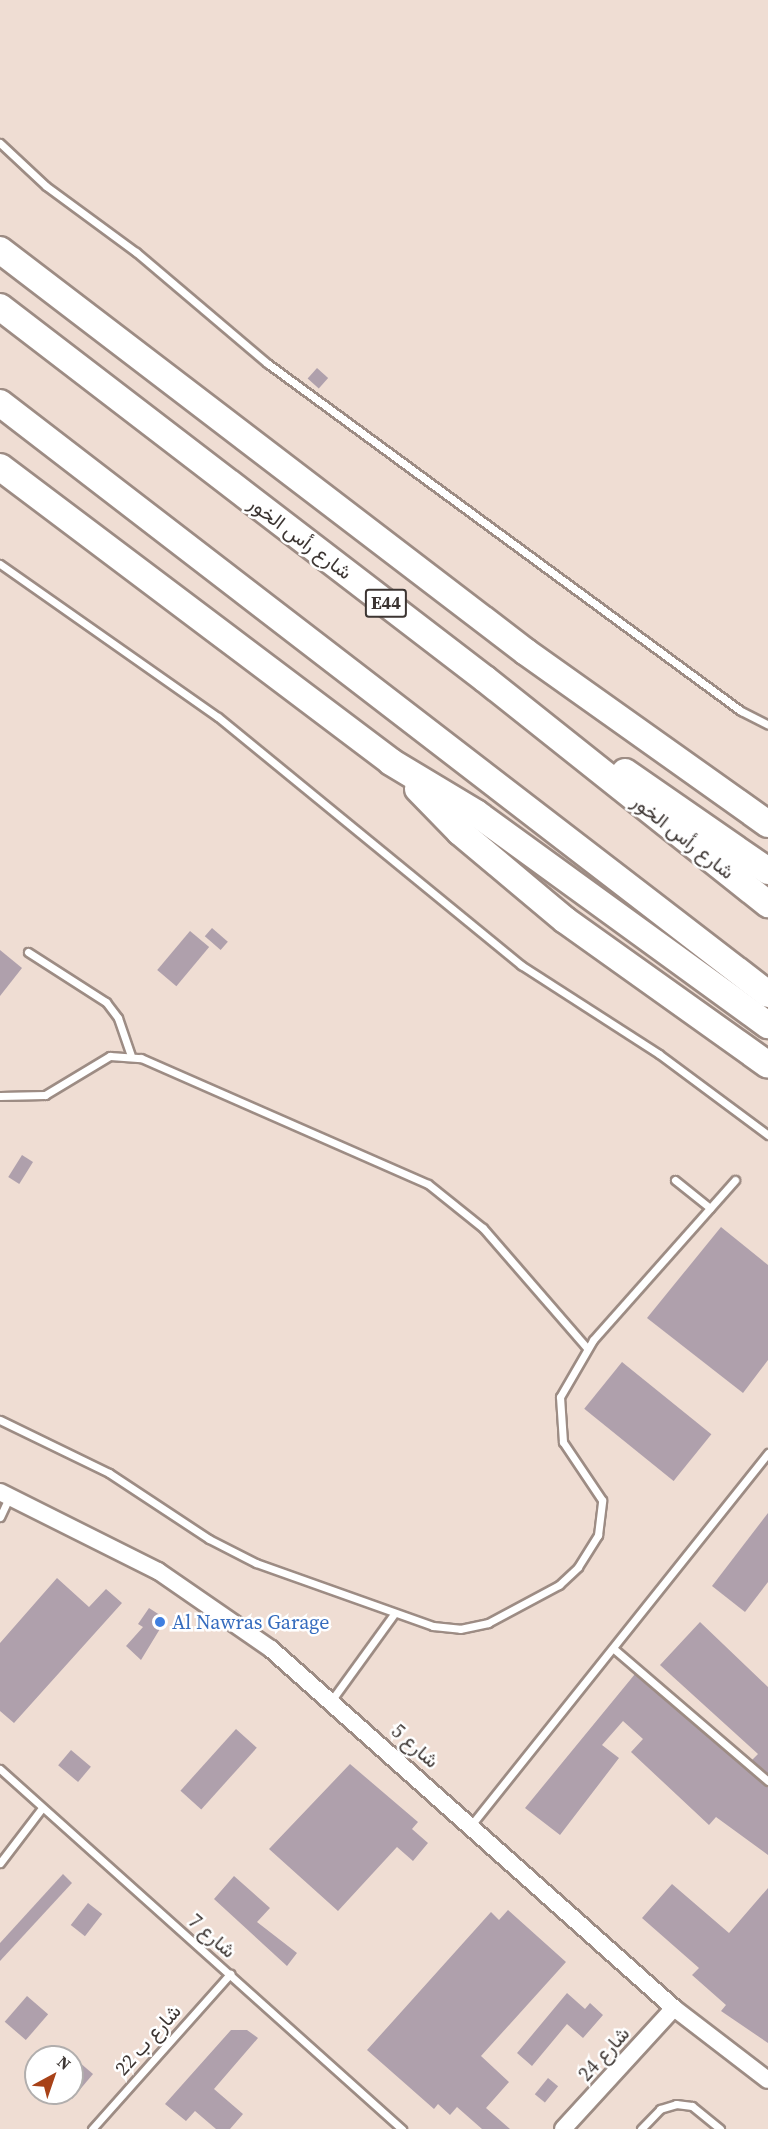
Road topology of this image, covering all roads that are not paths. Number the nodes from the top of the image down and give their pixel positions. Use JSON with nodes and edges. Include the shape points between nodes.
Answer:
{"nodes":[{"id":1,"x":0,"y":143,"type":"edge"},
{"id":2,"x":0,"y":250,"type":"edge"},
{"id":3,"x":0,"y":307,"type":"edge"},
{"id":4,"x":0,"y":403,"type":"edge"},
{"id":5,"x":3,"y":469,"type":"edge"},
{"id":6,"x":0,"y":564,"type":"edge"},
{"id":7,"x":485,"y":679,"type":"junction"},
{"id":8,"x":768,"y":725,"type":"edge"},
{"id":9,"x":391,"y":762,"type":"junction"},
{"id":10,"x":768,"y":824,"type":"edge"},
{"id":11,"x":768,"y":871,"type":"edge"},
{"id":12,"x":768,"y":904,"type":"edge"},
{"id":13,"x":28,"y":952,"type":"dead end"},
{"id":14,"x":768,"y":994,"type":"edge"},
{"id":15,"x":768,"y":1025,"type":"edge"},
{"id":16,"x":714,"y":1026,"type":"junction"},
{"id":17,"x":131,"y":1055,"type":"junction"},
{"id":18,"x":768,"y":1065,"type":"edge"},
{"id":19,"x":768,"y":1081,"type":"edge"},
{"id":20,"x":0,"y":1096,"type":"edge"},
{"id":21,"x":768,"y":1135,"type":"edge"},
{"id":22,"x":675,"y":1180,"type":"dead end"},
{"id":23,"x":735,"y":1180,"type":"dead end"},
{"id":24,"x":710,"y":1208,"type":"junction"},
{"id":25,"x":587,"y":1348,"type":"junction"},
{"id":26,"x":0,"y":1420,"type":"edge"},
{"id":27,"x":768,"y":1453,"type":"edge"},
{"id":28,"x":5,"y":1494,"type":"edge"},
{"id":29,"x":0,"y":1517,"type":"edge"},
{"id":30,"x":394,"y":1614,"type":"junction"},
{"id":31,"x":614,"y":1649,"type":"junction"},
{"id":32,"x":331,"y":1701,"type":"junction"},
{"id":33,"x":0,"y":1769,"type":"edge"},
{"id":34,"x":768,"y":1781,"type":"edge"},
{"id":35,"x":42,"y":1808,"type":"junction"},
{"id":36,"x":472,"y":1824,"type":"junction"},
{"id":37,"x":0,"y":1863,"type":"edge"},
{"id":38,"x":230,"y":1974,"type":"junction"},
{"id":39,"x":675,"y":2008,"type":"junction"},
{"id":40,"x":768,"y":2080,"type":"edge"},
{"id":41,"x":92,"y":2129,"type":"edge"},
{"id":42,"x":402,"y":2129,"type":"edge"},
{"id":43,"x":564,"y":2129,"type":"edge"},
{"id":44,"x":641,"y":2129,"type":"edge"},
{"id":45,"x":720,"y":2129,"type":"edge"}],
"edges":[{"from":1,"to":8,"type":"lane","via":[[46,186],[128,245],[267,363],[741,711]]},
{"from":2,"to":10,"type":"highway","via":[[526,652]]},
{"from":3,"to":7,"type":"highway","name":"شارع رأس الخور","number":"E44"},
{"from":4,"to":14,"type":"highway"},
{"from":5,"to":9,"type":"highway"},
{"from":6,"to":21,"type":"lane","via":[[218,717],[521,965],[659,1054]]},
{"from":7,"to":11,"type":"highway"},
{"from":7,"to":12,"type":"highway","name":"شارع رأس الخور","number":"E44"},
{"from":9,"to":15,"type":"highway","via":[[476,813]]},
{"from":9,"to":16,"type":"highway","via":[[460,832],[565,920]]},
{"from":13,"to":17,"type":"lane","via":[[106,1002],[118,1018]]},
{"from":16,"to":18,"type":"highway"},
{"from":16,"to":19,"type":"highway"},
{"from":17,"to":20,"type":"lane","via":[[101,1059],[45,1095]]},
{"from":17,"to":25,"type":"lane","via":[[428,1184],[483,1228]]},
{"from":22,"to":24,"type":"lane"},
{"from":23,"to":24,"type":"lane"},
{"from":24,"to":25,"type":"lane"},
{"from":25,"to":30,"type":"lane","via":[[566,1383],[559,1408],[568,1454],[598,1491],[603,1510],[598,1535],[578,1567],[548,1592],[474,1627],[433,1626]]},
{"from":26,"to":30,"type":"lane","via":[[109,1473],[232,1552]]},
{"from":27,"to":31,"type":"lane"},
{"from":28,"to":29,"type":"lane"},
{"from":28,"to":32,"type":"street","name":"شارع 5","via":[[128,1555],[207,1602]]},
{"from":30,"to":32,"type":"lane"},
{"from":31,"to":34,"type":"lane"},
{"from":31,"to":36,"type":"lane"},
{"from":32,"to":36,"type":"street","name":"شارع 5"},
{"from":33,"to":35,"type":"lane","name":"شارع 7"},
{"from":35,"to":37,"type":"lane"},
{"from":35,"to":38,"type":"lane","name":"شارع 7"},
{"from":36,"to":39,"type":"street","name":"شارع 5"},
{"from":38,"to":41,"type":"lane","name":"شارع ب 22"},
{"from":38,"to":42,"type":"lane","name":"شارع 7"},
{"from":39,"to":40,"type":"street","name":"شارع 5"},
{"from":39,"to":43,"type":"street","name":"شارع 24"},
{"from":44,"to":45,"type":"lane","via":[[660,2109],[676,2104],[692,2106]]}]}
